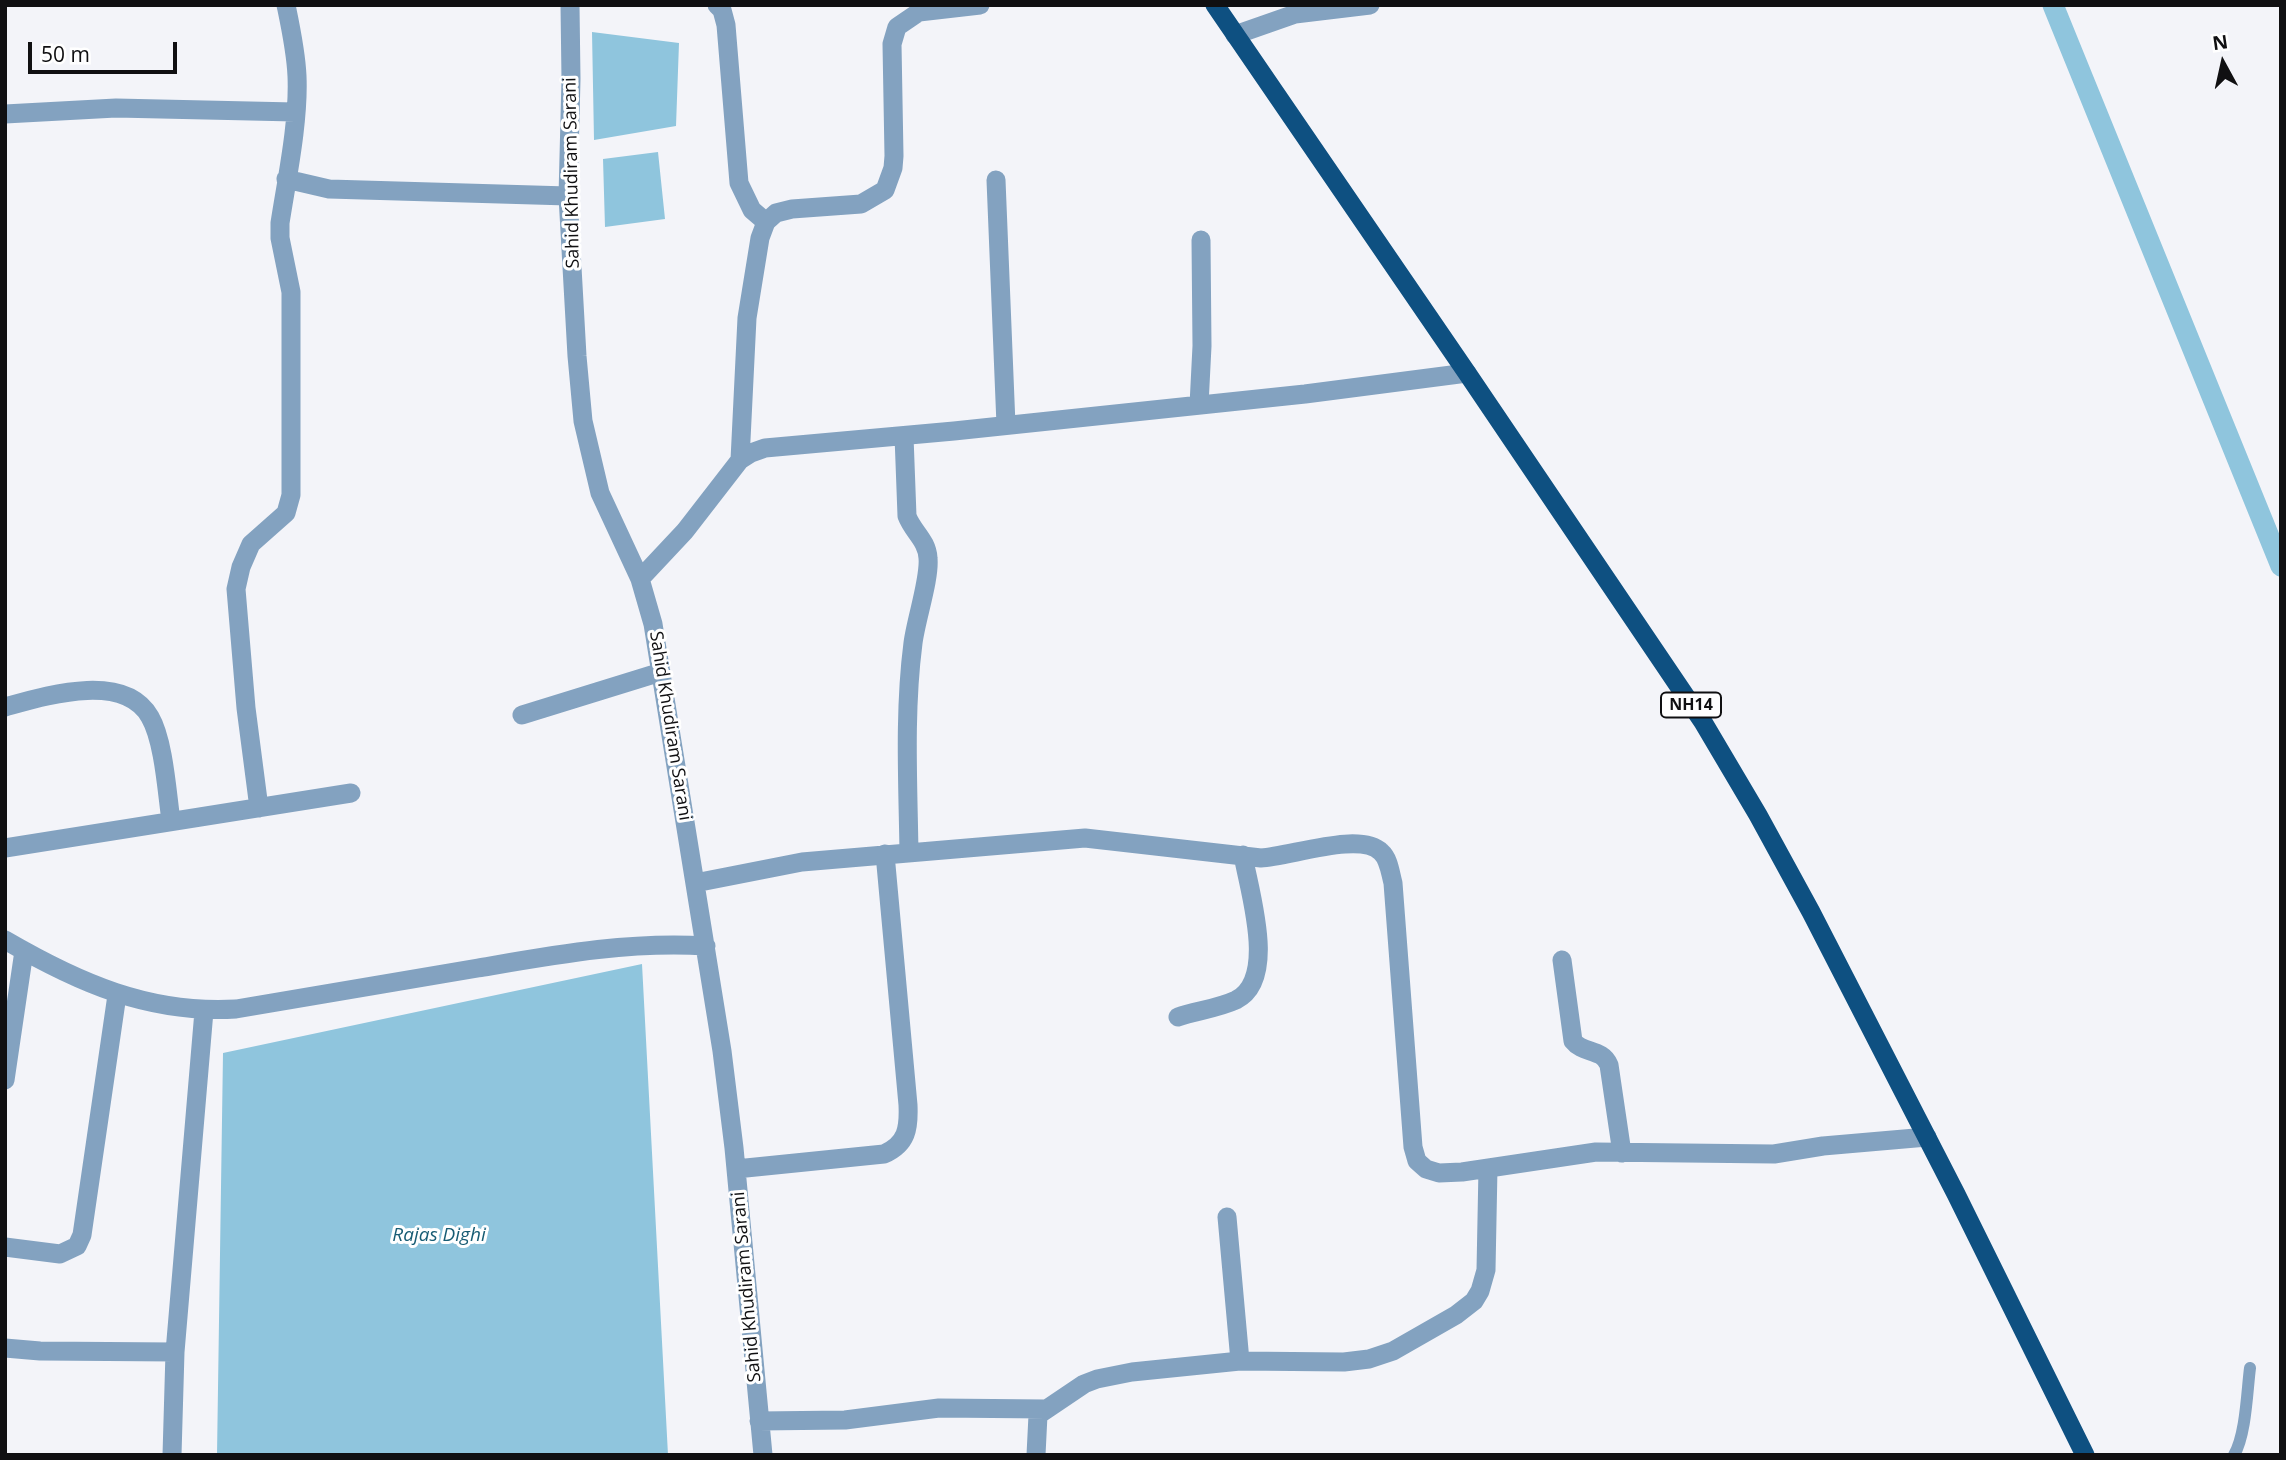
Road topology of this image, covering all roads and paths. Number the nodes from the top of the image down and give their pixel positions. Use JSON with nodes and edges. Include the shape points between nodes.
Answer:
{"nodes":[{"id":1,"x":286,"y":5,"type":"edge"},
{"id":2,"x":570,"y":5,"type":"edge"},
{"id":3,"x":717,"y":5,"type":"edge"},
{"id":4,"x":980,"y":5,"type":"edge"},
{"id":5,"x":1214,"y":5,"type":"edge"},
{"id":6,"x":1370,"y":5,"type":"edge"},
{"id":7,"x":1235,"y":35,"type":"junction"},
{"id":8,"x":295,"y":111,"type":"junction"},
{"id":9,"x":5,"y":114,"type":"edge"},
{"id":10,"x":286,"y":179,"type":"junction"},
{"id":11,"x":996,"y":180,"type":"dead end"},
{"id":12,"x":568,"y":196,"type":"junction"},
{"id":13,"x":766,"y":222,"type":"junction"},
{"id":14,"x":1201,"y":240,"type":"dead end"},
{"id":15,"x":1467,"y":373,"type":"junction"},
{"id":16,"x":1199,"y":404,"type":"junction"},
{"id":17,"x":1006,"y":425,"type":"junction"},
{"id":18,"x":904,"y":436,"type":"junction"},
{"id":19,"x":740,"y":460,"type":"junction"},
{"id":20,"x":640,"y":579,"type":"junction"},
{"id":21,"x":661,"y":672,"type":"junction"},
{"id":22,"x":5,"y":707,"type":"edge"},
{"id":23,"x":522,"y":715,"type":"dead end"},
{"id":24,"x":351,"y":793,"type":"dead end"},
{"id":25,"x":259,"y":808,"type":"junction"},
{"id":26,"x":171,"y":821,"type":"junction"},
{"id":27,"x":5,"y":848,"type":"edge"},
{"id":28,"x":909,"y":853,"type":"junction"},
{"id":29,"x":884,"y":854,"type":"junction"},
{"id":30,"x":1243,"y":855,"type":"junction"},
{"id":31,"x":695,"y":883,"type":"junction"},
{"id":32,"x":5,"y":940,"type":"edge"},
{"id":33,"x":706,"y":946,"type":"junction"},
{"id":34,"x":24,"y":951,"type":"junction"},
{"id":35,"x":1562,"y":960,"type":"dead end"},
{"id":36,"x":117,"y":995,"type":"junction"},
{"id":37,"x":204,"y":1011,"type":"junction"},
{"id":38,"x":1178,"y":1017,"type":"dead end"},
{"id":39,"x":5,"y":1080,"type":"edge"},
{"id":40,"x":1927,"y":1137,"type":"junction"},
{"id":41,"x":1622,"y":1153,"type":"junction"},
{"id":42,"x":1488,"y":1168,"type":"junction"},
{"id":43,"x":736,"y":1169,"type":"junction"},
{"id":44,"x":1227,"y":1217,"type":"dead end"},
{"id":45,"x":5,"y":1247,"type":"edge"},
{"id":46,"x":5,"y":1348,"type":"edge"},
{"id":47,"x":175,"y":1352,"type":"junction"},
{"id":48,"x":1240,"y":1361,"type":"junction"},
{"id":49,"x":2250,"y":1368,"type":"dead end"},
{"id":50,"x":1046,"y":1409,"type":"junction"},
{"id":51,"x":759,"y":1421,"type":"junction"},
{"id":52,"x":172,"y":1455,"type":"edge"},
{"id":53,"x":763,"y":1455,"type":"edge"},
{"id":54,"x":1036,"y":1455,"type":"edge"},
{"id":55,"x":2085,"y":1455,"type":"edge"},
{"id":56,"x":2234,"y":1455,"type":"edge"}],
"edges":[{"from":1,"to":8,"type":"street","via":[[297,78]]},
{"from":2,"to":12,"type":"street","name":"Sahid Khudiram Sarani"},
{"from":3,"to":13,"type":"street","via":[[726,25],[739,183],[752,211]]},
{"from":4,"to":13,"type":"street","via":[[919,12],[897,27],[892,44],[894,156],[885,190],[861,204],[792,209],[776,213]]},
{"from":5,"to":7,"type":"highway","number":"NH14"},
{"from":6,"to":7,"type":"street","via":[[1295,14]]},
{"from":7,"to":15,"type":"highway","number":"NH14"},
{"from":8,"to":9,"type":"street","via":[[116,108]]},
{"from":8,"to":10,"type":"street"},
{"from":10,"to":12,"type":"street","via":[[352,190]]},
{"from":10,"to":25,"type":"street","via":[[280,238],[291,292],[291,495],[286,513],[251,544],[236,589]]},
{"from":11,"to":17,"type":"street"},
{"from":12,"to":20,"type":"street","name":"Sahid Khudiram Sarani","via":[[583,421],[600,493]]},
{"from":13,"to":19,"type":"street","via":[[747,318]]},
{"from":14,"to":16,"type":"street"},
{"from":15,"to":16,"type":"street"},
{"from":15,"to":40,"type":"highway","number":"NH14","via":[[1703,722],[1811,912]]},
{"from":16,"to":17,"type":"street"},
{"from":17,"to":18,"type":"street"},
{"from":18,"to":19,"type":"street","via":[[765,448]]},
{"from":18,"to":28,"type":"street","via":[[907,516],[926,545],[929,561],[913,642],[907,709]]},
{"from":19,"to":20,"type":"street","via":[[685,531]]},
{"from":20,"to":21,"type":"street","name":"Sahid Khudiram Sarani"},
{"from":21,"to":23,"type":"street"},
{"from":21,"to":31,"type":"street","name":"Sahid Khudiram Sarani"},
{"from":22,"to":26,"type":"street","via":[[74,691],[116,692],[136,700],[157,736]]},
{"from":24,"to":25,"type":"street"},
{"from":25,"to":26,"type":"street"},
{"from":26,"to":27,"type":"street"},
{"from":28,"to":29,"type":"street"},
{"from":28,"to":30,"type":"street","via":[[1085,838]]},
{"from":29,"to":31,"type":"street","via":[[802,862]]},
{"from":29,"to":43,"type":"street","via":[[908,1105],[905,1135],[895,1149],[884,1154]]},
{"from":30,"to":38,"type":"street","via":[[1259,948],[1257,972],[1250,989],[1236,1000]]},
{"from":30,"to":42,"type":"street","via":[[1278,858],[1350,843],[1380,851],[1393,883],[1417,1161],[1439,1173]]},
{"from":31,"to":33,"type":"street","name":"Sahid Khudiram Sarani"},
{"from":32,"to":34,"type":"street"},
{"from":33,"to":37,"type":"street","via":[[666,943],[583,951]]},
{"from":33,"to":43,"type":"street","name":"Sahid Khudiram Sarani"},
{"from":34,"to":36,"type":"street"},
{"from":34,"to":39,"type":"street"},
{"from":35,"to":41,"type":"street","via":[[1573,1041],[1602,1054],[1609,1065]]},
{"from":36,"to":37,"type":"street"},
{"from":36,"to":45,"type":"street","via":[[82,1235],[77,1246],[60,1254]]},
{"from":37,"to":47,"type":"street"},
{"from":40,"to":41,"type":"street","via":[[1774,1154]]},
{"from":40,"to":55,"type":"highway","number":"NH14"},
{"from":41,"to":42,"type":"street","via":[[1569,1155]]},
{"from":42,"to":48,"type":"street","via":[[1486,1270],[1474,1301],[1393,1351],[1369,1359]]},
{"from":43,"to":51,"type":"street","name":"Sahid Khudiram Sarani"},
{"from":44,"to":48,"type":"street"},
{"from":46,"to":47,"type":"street"},
{"from":47,"to":52,"type":"street"},
{"from":48,"to":50,"type":"street","via":[[1097,1379]]},
{"from":49,"to":56,"type":"lane"},
{"from":50,"to":51,"type":"street","via":[[939,1408],[845,1420]]},
{"from":50,"to":54,"type":"street","via":[[1038,1415]]},
{"from":51,"to":53,"type":"street","name":"Sahid Khudiram Sarani"}]}
